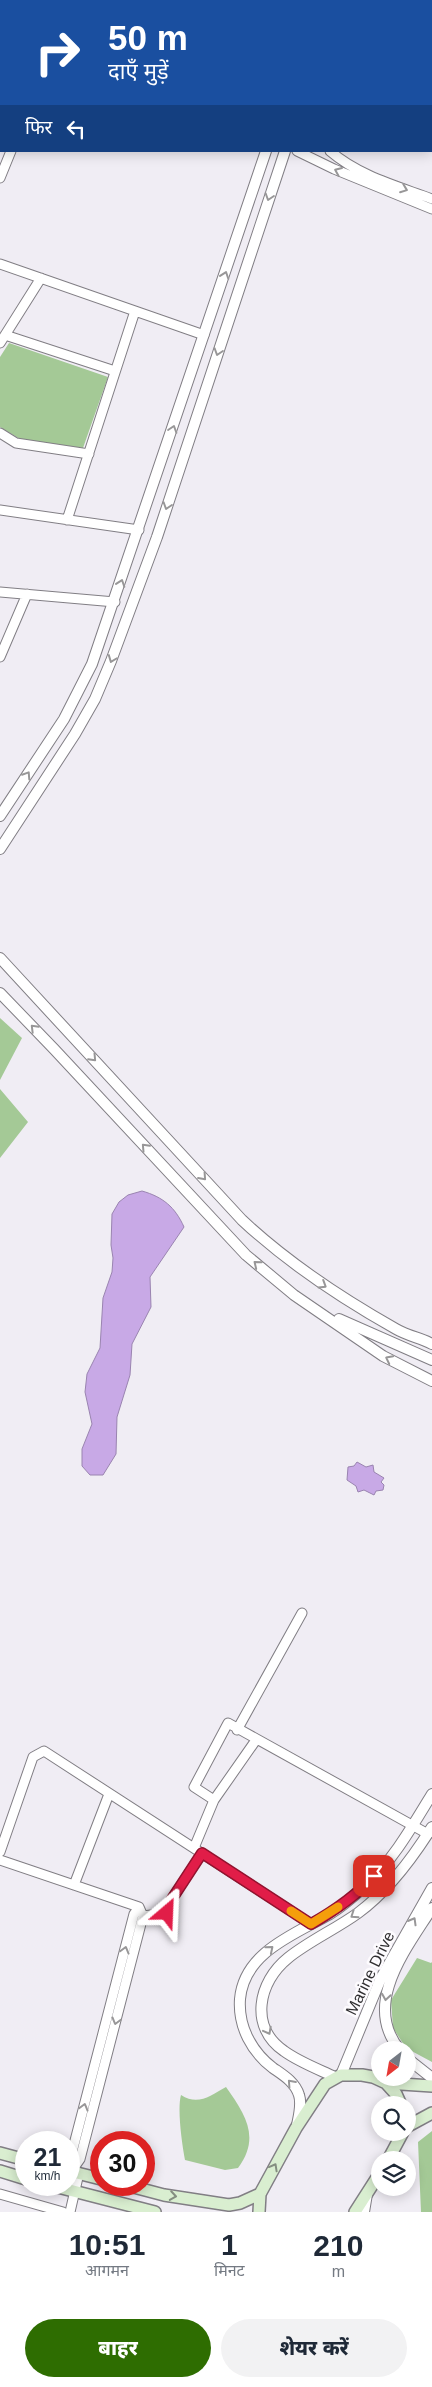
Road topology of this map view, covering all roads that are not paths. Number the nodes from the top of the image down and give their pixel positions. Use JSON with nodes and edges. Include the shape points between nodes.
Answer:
{"nodes":[{"id":1,"x":11,"y":152,"type":"edge"},
{"id":2,"x":266,"y":152,"type":"edge"},
{"id":3,"x":285,"y":152,"type":"edge"},
{"id":4,"x":299,"y":152,"type":"edge"},
{"id":5,"x":331,"y":152,"type":"edge"},
{"id":6,"x":0,"y":178,"type":"edge"},
{"id":7,"x":432,"y":199,"type":"edge"},
{"id":8,"x":432,"y":209,"type":"edge"},
{"id":9,"x":0,"y":264,"type":"edge"},
{"id":10,"x":41,"y":278,"type":"junction"},
{"id":11,"x":135,"y":311,"type":"junction"},
{"id":12,"x":5,"y":335,"type":"junction"},
{"id":13,"x":204,"y":335,"type":"junction"},
{"id":14,"x":0,"y":343,"type":"edge"},
{"id":15,"x":115,"y":371,"type":"junction"},
{"id":16,"x":0,"y":433,"type":"edge"},
{"id":17,"x":88,"y":454,"type":"junction"},
{"id":18,"x":0,"y":510,"type":"edge"},
{"id":19,"x":67,"y":520,"type":"junction"},
{"id":20,"x":139,"y":530,"type":"junction"},
{"id":21,"x":0,"y":592,"type":"edge"},
{"id":22,"x":27,"y":594,"type":"junction"},
{"id":23,"x":115,"y":602,"type":"junction"},
{"id":24,"x":0,"y":657,"type":"edge"},
{"id":25,"x":0,"y":816,"type":"edge"},
{"id":26,"x":0,"y":849,"type":"edge"},
{"id":27,"x":0,"y":958,"type":"edge"},
{"id":28,"x":0,"y":994,"type":"edge"},
{"id":29,"x":312,"y":1307,"type":"junction"},
{"id":30,"x":398,"y":1330,"type":"junction"},
{"id":31,"x":432,"y":1344,"type":"edge"},
{"id":32,"x":430,"y":1359,"type":"edge"},
{"id":33,"x":432,"y":1381,"type":"edge"},
{"id":34,"x":302,"y":1613,"type":"dead end"},
{"id":35,"x":238,"y":1730,"type":"junction"},
{"id":36,"x":256,"y":1740,"type":"junction"},
{"id":37,"x":109,"y":1794,"type":"junction"},
{"id":38,"x":432,"y":1794,"type":"edge"},
{"id":39,"x":214,"y":1800,"type":"junction"},
{"id":40,"x":412,"y":1826,"type":"junction"},
{"id":41,"x":430,"y":1831,"type":"edge"},
{"id":42,"x":198,"y":1851,"type":"junction"},
{"id":43,"x":0,"y":1852,"type":"edge"},
{"id":44,"x":0,"y":1860,"type":"edge"},
{"id":45,"x":74,"y":1885,"type":"junction"},
{"id":46,"x":432,"y":1888,"type":"edge"},
{"id":47,"x":140,"y":1907,"type":"junction"},
{"id":48,"x":432,"y":1908,"type":"edge"},
{"id":49,"x":144,"y":1916,"type":"junction"},
{"id":50,"x":311,"y":1924,"type":"junction"},
{"id":51,"x":395,"y":2041,"type":"edge"},
{"id":52,"x":416,"y":2067,"type":"edge"},
{"id":53,"x":338,"y":2076,"type":"junction"},
{"id":54,"x":371,"y":2077,"type":"edge"},
{"id":55,"x":432,"y":2078,"type":"edge"},
{"id":56,"x":416,"y":2085,"type":"edge"},
{"id":57,"x":389,"y":2086,"type":"edge"},
{"id":58,"x":432,"y":2086,"type":"edge"},
{"id":59,"x":397,"y":2096,"type":"edge"},
{"id":60,"x":432,"y":2113,"type":"edge"},
{"id":61,"x":416,"y":2122,"type":"edge"},
{"id":62,"x":296,"y":2128,"type":"junction"},
{"id":63,"x":77,"y":2131,"type":"edge"},
{"id":64,"x":0,"y":2153,"type":"edge"},
{"id":65,"x":15,"y":2157,"type":"edge"},
{"id":66,"x":80,"y":2160,"type":"edge"},
{"id":67,"x":0,"y":2171,"type":"edge"},
{"id":68,"x":15,"y":2175,"type":"edge"},
{"id":69,"x":371,"y":2188,"type":"edge"},
{"id":70,"x":80,"y":2193,"type":"edge"},
{"id":71,"x":155,"y":2193,"type":"edge"},
{"id":72,"x":0,"y":2194,"type":"edge"},
{"id":73,"x":260,"y":2194,"type":"junction"},
{"id":74,"x":367,"y":2194,"type":"junction"},
{"id":75,"x":74,"y":2196,"type":"edge"},
{"id":76,"x":62,"y":2212,"type":"edge"},
{"id":77,"x":70,"y":2212,"type":"edge"},
{"id":78,"x":155,"y":2212,"type":"edge"},
{"id":79,"x":259,"y":2212,"type":"edge"},
{"id":80,"x":354,"y":2212,"type":"edge"},
{"id":81,"x":364,"y":2212,"type":"edge"}],
"edges":[{"from":1,"to":6,"type":"street"},
{"from":13,"to":2,"type":"street","one_way":true},
{"from":3,"to":26,"type":"street","one_way":true,"via":[[157,537],[111,661],[75,734]]},
{"from":8,"to":4,"type":"street","one_way":true},
{"from":5,"to":7,"type":"street","one_way":true,"via":[[366,174]]},
{"from":9,"to":10,"type":"street"},
{"from":10,"to":11,"type":"street"},
{"from":10,"to":12,"type":"street"},
{"from":11,"to":13,"type":"street"},
{"from":11,"to":15,"type":"street"},
{"from":12,"to":14,"type":"street"},
{"from":12,"to":15,"type":"street"},
{"from":20,"to":13,"type":"street","one_way":true},
{"from":15,"to":17,"type":"street"},
{"from":16,"to":17,"type":"street","via":[[16,443]]},
{"from":17,"to":19,"type":"street"},
{"from":18,"to":19,"type":"street"},
{"from":19,"to":20,"type":"street"},
{"from":23,"to":20,"type":"street","one_way":true},
{"from":21,"to":22,"type":"street"},
{"from":22,"to":23,"type":"street"},
{"from":22,"to":24,"type":"street"},
{"from":25,"to":23,"type":"street","one_way":true,"via":[[76,698]]},
{"from":27,"to":30,"type":"street","one_way":true,"via":[[263,1240],[303,1272]]},
{"from":29,"to":28,"type":"street","one_way":true,"via":[[246,1255]]},
{"from":29,"to":32,"type":"street"},
{"from":33,"to":29,"type":"street","one_way":true,"via":[[383,1356]]},
{"from":30,"to":31,"type":"street"},
{"from":30,"to":32,"type":"street"},
{"from":34,"to":35,"type":"street"},
{"from":35,"to":36,"type":"street"},
{"from":35,"to":39,"type":"street","via":[[228,1723],[194,1787]]},
{"from":36,"to":39,"type":"street"},
{"from":36,"to":40,"type":"street"},
{"from":37,"to":42,"type":"street"},
{"from":37,"to":43,"type":"street","via":[[44,1751],[33,1757]]},
{"from":37,"to":45,"type":"street"},
{"from":38,"to":40,"type":"street"},
{"from":39,"to":42,"type":"street"},
{"from":40,"to":41,"type":"street"},
{"from":40,"to":50,"type":"street","via":[[385,1865],[363,1888]]},
{"from":41,"to":53,"type":"street","one_way":true,"via":[[388,1886],[359,1912],[288,1958],[268,1980],[263,1991],[261,2012],[265,2027],[276,2044],[291,2056]]},
{"from":42,"to":49,"type":"street","via":[[167,1913]]},
{"from":42,"to":50,"type":"street"},
{"from":44,"to":45,"type":"street"},
{"from":45,"to":47,"type":"street"},
{"from":53,"to":46,"type":"street","name":"Marine Drive","one_way":true,"via":[[381,1978]]},
{"from":47,"to":49,"type":"street"},
{"from":63,"to":47,"type":"street","one_way":true,"via":[[134,1914]]},
{"from":48,"to":51,"type":"street","name":"Marine Drive","one_way":true,"via":[[394,1970],[385,1996],[385,2022]]},
{"from":49,"to":66,"type":"street","one_way":true},
{"from":62,"to":50,"type":"street","one_way":true,"via":[[300,2096],[289,2079],[261,2058],[251,2046],[240,2000],[246,1978],[260,1958],[279,1942]]},
{"from":52,"to":55,"type":"street"},
{"from":53,"to":54,"type":"main road","via":[[362,2074]]},
{"from":53,"to":62,"type":"main road","via":[[325,2084]]},
{"from":56,"to":58,"type":"main road"},
{"from":57,"to":59,"type":"main road"},
{"from":60,"to":61,"type":"main road"},
{"from":73,"to":62,"type":"main road","one_way":true},
{"from":64,"to":65,"type":"main road"},
{"from":67,"to":68,"type":"main road"},
{"from":69,"to":74,"type":"main road"},
{"from":70,"to":78,"type":"main road"},
{"from":71,"to":73,"type":"main road","one_way":true,"via":[[229,2205]]},
{"from":72,"to":76,"type":"street"},
{"from":73,"to":79,"type":"main road"},
{"from":74,"to":80,"type":"main road"},
{"from":74,"to":81,"type":"street"},
{"from":75,"to":77,"type":"street"}]}
